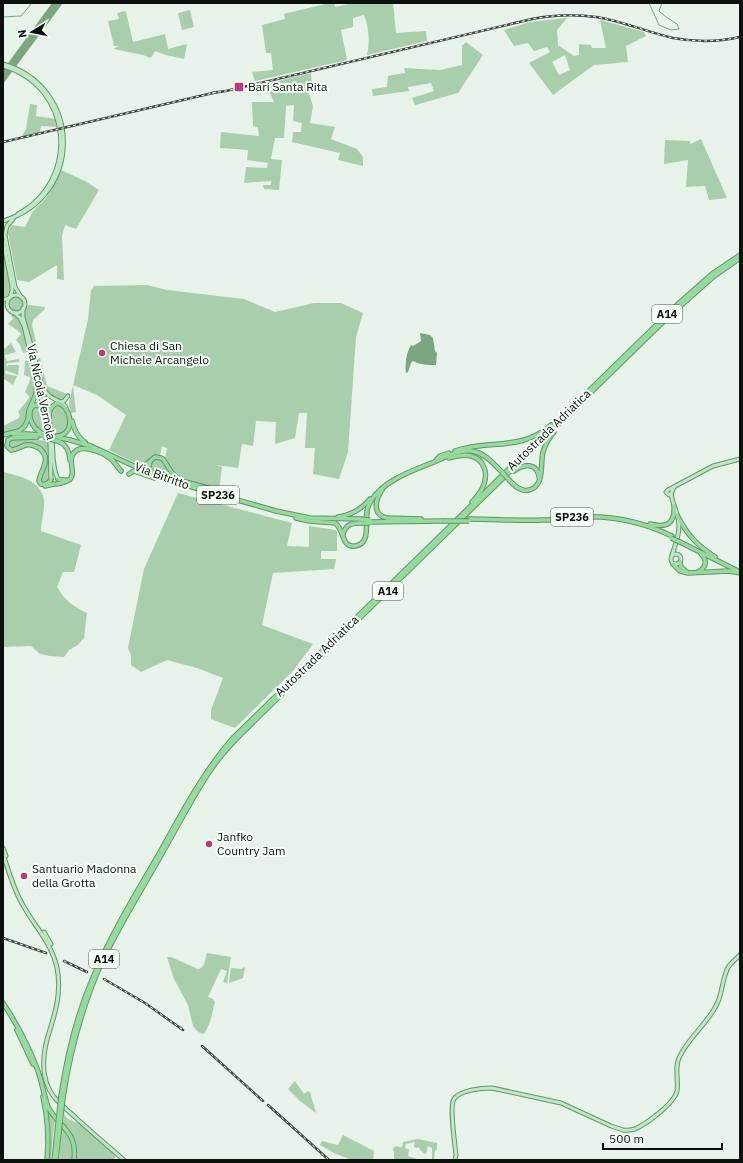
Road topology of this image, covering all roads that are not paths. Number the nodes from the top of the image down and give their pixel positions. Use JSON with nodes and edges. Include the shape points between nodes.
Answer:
{"nodes":[{"id":1,"x":3,"y":65,"type":"edge"},
{"id":2,"x":30,"y":78,"type":"junction"},
{"id":3,"x":63,"y":136,"type":"junction"},
{"id":4,"x":61,"y":144,"type":"junction"},
{"id":5,"x":63,"y":156,"type":"junction"},
{"id":6,"x":18,"y":216,"type":"junction"},
{"id":7,"x":3,"y":220,"type":"edge"},
{"id":8,"x":3,"y":240,"type":"edge"},
{"id":9,"x":740,"y":255,"type":"edge"},
{"id":10,"x":740,"y":258,"type":"edge"},
{"id":11,"x":21,"y":297,"type":"junction"},
{"id":12,"x":9,"y":298,"type":"junction"},
{"id":13,"x":3,"y":300,"type":"edge"},
{"id":14,"x":3,"y":304,"type":"edge"},
{"id":15,"x":23,"y":308,"type":"junction"},
{"id":16,"x":8,"y":309,"type":"junction"},
{"id":17,"x":14,"y":312,"type":"junction"},
{"id":18,"x":31,"y":348,"type":"junction"},
{"id":19,"x":38,"y":378,"type":"junction"},
{"id":20,"x":591,"y":393,"type":"junction"},
{"id":21,"x":68,"y":396,"type":"dead end"},
{"id":22,"x":61,"y":402,"type":"junction"},
{"id":23,"x":576,"y":404,"type":"junction"},
{"id":24,"x":69,"y":412,"type":"joint"},
{"id":25,"x":46,"y":417,"type":"junction"},
{"id":26,"x":49,"y":421,"type":"junction"},
{"id":27,"x":3,"y":436,"type":"edge"},
{"id":28,"x":44,"y":436,"type":"junction"},
{"id":29,"x":37,"y":437,"type":"junction"},
{"id":30,"x":55,"y":437,"type":"junction"},
{"id":31,"x":3,"y":446,"type":"edge"},
{"id":32,"x":97,"y":451,"type":"junction"},
{"id":33,"x":111,"y":455,"type":"junction"},
{"id":34,"x":740,"y":459,"type":"edge"},
{"id":35,"x":150,"y":461,"type":"junction"},
{"id":36,"x":435,"y":462,"type":"junction"},
{"id":37,"x":128,"y":463,"type":"junction"},
{"id":38,"x":121,"y":470,"type":"dead end"},
{"id":39,"x":134,"y":477,"type":"dead end"},
{"id":40,"x":58,"y":478,"type":"junction"},
{"id":41,"x":154,"y":478,"type":"junction"},
{"id":42,"x":51,"y":479,"type":"junction"},
{"id":43,"x":539,"y":482,"type":"junction"},
{"id":44,"x":56,"y":484,"type":"junction"},
{"id":45,"x":179,"y":484,"type":"junction"},
{"id":46,"x":387,"y":485,"type":"junction"},
{"id":47,"x":219,"y":491,"type":"dead end"},
{"id":48,"x":487,"y":494,"type":"junction"},
{"id":49,"x":674,"y":505,"type":"junction"},
{"id":50,"x":677,"y":515,"type":"junction"},
{"id":51,"x":296,"y":518,"type":"junction"},
{"id":52,"x":310,"y":518,"type":"junction"},
{"id":53,"x":421,"y":519,"type":"junction"},
{"id":54,"x":442,"y":520,"type":"junction"},
{"id":55,"x":470,"y":520,"type":"junction"},
{"id":56,"x":361,"y":521,"type":"junction"},
{"id":57,"x":370,"y":521,"type":"junction"},
{"id":58,"x":636,"y":522,"type":"junction"},
{"id":59,"x":451,"y":526,"type":"junction"},
{"id":60,"x":342,"y":535,"type":"junction"},
{"id":61,"x":672,"y":537,"type":"junction"},
{"id":62,"x":681,"y":541,"type":"junction"},
{"id":63,"x":676,"y":546,"type":"junction"},
{"id":64,"x":693,"y":548,"type":"junction"},
{"id":65,"x":672,"y":555,"type":"junction"},
{"id":66,"x":678,"y":555,"type":"junction"},
{"id":67,"x":715,"y":557,"type":"junction"},
{"id":68,"x":680,"y":562,"type":"junction"},
{"id":69,"x":673,"y":564,"type":"junction"},
{"id":70,"x":740,"y":572,"type":"edge"},
{"id":71,"x":688,"y":573,"type":"junction"},
{"id":72,"x":697,"y":573,"type":"junction"},
{"id":73,"x":193,"y":796,"type":"junction"},
{"id":74,"x":3,"y":848,"type":"edge"},
{"id":75,"x":3,"y":854,"type":"edge"},
{"id":76,"x":740,"y":956,"type":"edge"},
{"id":77,"x":3,"y":1003,"type":"edge"},
{"id":78,"x":3,"y":1007,"type":"edge"},
{"id":79,"x":72,"y":1114,"type":"junction"},
{"id":80,"x":48,"y":1160,"type":"edge"},
{"id":81,"x":55,"y":1160,"type":"edge"},
{"id":82,"x":74,"y":1160,"type":"edge"},
{"id":83,"x":124,"y":1160,"type":"edge"},
{"id":84,"x":455,"y":1160,"type":"edge"}],
"edges":[{"from":1,"to":2,"type":"main road"},
{"from":1,"to":2,"type":"main road","via":[[21,71]]},
{"from":2,"to":3,"type":"main road","via":[[42,88],[55,106]]},
{"from":2,"to":4,"type":"main road","via":[[52,107],[59,125]]},
{"from":3,"to":4,"type":"main road"},
{"from":3,"to":5,"type":"main road"},
{"from":4,"to":5,"type":"main road"},
{"from":4,"to":7,"type":"main road","via":[[58,167],[46,190],[19,213]]},
{"from":5,"to":6,"type":"main road","via":[[50,188],[38,202]]},
{"from":6,"to":7,"type":"main road"},
{"from":6,"to":11,"type":"main road","via":[[8,223],[5,235],[15,286]]},
{"from":8,"to":12,"type":"main road","via":[[12,286]]},
{"from":9,"to":23,"type":"highway","name":"Autostrada Adriatica","number":"A14","via":[[695,288]]},
{"from":10,"to":20,"type":"highway","name":"Autostrada Adriatica","number":"A14","via":[[690,296]]},
{"from":11,"to":12,"type":"main road","via":[[14,295]]},
{"from":11,"to":15,"type":"main road"},
{"from":12,"to":13,"type":"main road"},
{"from":12,"to":16,"type":"main road"},
{"from":14,"to":16,"type":"main road"},
{"from":15,"to":17,"type":"main road"},
{"from":15,"to":18,"type":"main road","name":"Via Nicola Vernola"},
{"from":16,"to":17,"type":"main road"},
{"from":17,"to":18,"type":"main road","name":"Via Nicola Vernola","via":[[22,322]]},
{"from":18,"to":19,"type":"main road","name":"Via Nicola Vernola"},
{"from":19,"to":22,"type":"main road","via":[[48,395]]},
{"from":19,"to":25,"type":"main road","name":"Via Nicola Vernola"},
{"from":19,"to":26,"type":"main road","name":"Via Nicola Vernola"},
{"from":19,"to":27,"type":"highway","via":[[36,394],[25,426],[15,433]]},
{"from":20,"to":43,"type":"highway","number":"A14","via":[[549,439],[544,451]]},
{"from":20,"to":48,"type":"highway","name":"Autostrada Adriatica","number":"A14"},
{"from":21,"to":22,"type":"main road"},
{"from":22,"to":24,"type":"main road"},
{"from":23,"to":36,"type":"highway","number":"A14","via":[[549,427],[527,439],[511,444],[468,448],[440,456]]},
{"from":23,"to":59,"type":"highway","name":"Autostrada Adriatica","number":"A14"},
{"from":24,"to":33,"type":"highway","via":[[79,438]]},
{"from":25,"to":28,"type":"highway","via":[[40,406],[35,405],[31,408],[33,425]]},
{"from":25,"to":42,"type":"main road","name":"Via Nicola Vernola"},
{"from":26,"to":30,"type":"highway","via":[[49,412],[53,406],[58,403],[63,405],[69,417],[70,427],[64,434]]},
{"from":26,"to":40,"type":"main road","name":"Via Nicola Vernola"},
{"from":27,"to":28,"type":"highway","name":"Via Bitritto","number":"SP236"},
{"from":27,"to":29,"type":"highway","name":"Via Bitritto","number":"SP236"},
{"from":28,"to":29,"type":"highway","name":"Via Bitritto","number":"SP236"},
{"from":28,"to":30,"type":"highway","name":"Via Bitritto","number":"SP236","bridge":true},
{"from":28,"to":30,"type":"highway","name":"Via Bitritto","number":"SP236","bridge":true},
{"from":29,"to":42,"type":"highway","via":[[10,438],[7,446],[11,450],[27,445],[40,449],[45,461],[39,480],[41,484],[45,484]]},
{"from":30,"to":32,"type":"highway","name":"Via Bitritto","number":"SP236"},
{"from":30,"to":33,"type":"highway","name":"Via Bitritto","number":"SP236","via":[[85,444]]},
{"from":30,"to":40,"type":"highway","via":[[68,449],[71,472],[67,480]]},
{"from":31,"to":44,"type":"highway","via":[[12,452],[27,446],[39,450],[44,461],[38,483],[44,486]]},
{"from":32,"to":38,"type":"highway","via":[[111,459]]},
{"from":32,"to":41,"type":"highway","name":"Via Bitritto","number":"SP236"},
{"from":32,"to":44,"type":"highway","via":[[83,448],[76,451],[72,457],[71,478]]},
{"from":33,"to":37,"type":"highway","name":"Via Bitritto","number":"SP236"},
{"from":34,"to":49,"type":"main road","via":[[713,466],[675,485],[669,492]]},
{"from":35,"to":37,"type":"highway","via":[[141,467]]},
{"from":35,"to":45,"type":"highway","via":[[149,468],[153,473]]},
{"from":35,"to":47,"type":"highway","via":[[161,458],[178,479]]},
{"from":36,"to":43,"type":"highway","bridge":true,"via":[[458,452],[472,451],[486,457],[519,488],[531,490]]},
{"from":36,"to":46,"type":"highway"},
{"from":36,"to":59,"type":"highway","number":"A14","via":[[467,455],[475,457],[484,467],[486,479],[481,491]]},
{"from":37,"to":45,"type":"highway","name":"Via Bitritto","number":"SP236"},
{"from":39,"to":41,"type":"highway","via":[[130,474],[136,471]]},
{"from":40,"to":42,"type":"main road"},
{"from":40,"to":44,"type":"main road"},
{"from":41,"to":51,"type":"highway","name":"Via Bitritto","number":"SP236"},
{"from":42,"to":44,"type":"main road","via":[[51,482]]},
{"from":43,"to":48,"type":"highway","number":"A14","via":[[536,469],[522,466]]},
{"from":45,"to":52,"type":"highway","name":"Via Bitritto","number":"SP236"},
{"from":46,"to":52,"type":"highway","via":[[378,489],[359,509],[348,515],[336,518]]},
{"from":46,"to":53,"type":"highway","via":[[377,499],[377,509],[382,517]]},
{"from":46,"to":60,"type":"highway","via":[[375,495],[367,508],[364,541],[352,546],[345,542]]},
{"from":48,"to":73,"type":"highway","name":"Autostrada Adriatica","number":"A14","via":[[233,742]]},
{"from":49,"to":50,"type":"main road"},
{"from":49,"to":58,"type":"highway","via":[[672,522],[666,525]]},
{"from":50,"to":63,"type":"main road","via":[[679,531]]},
{"from":50,"to":67,"type":"highway","via":[[694,542]]},
{"from":51,"to":56,"type":"highway","name":"Via Bitritto","number":"SP236"},
{"from":51,"to":60,"type":"highway","via":[[335,523],[340,527]]},
{"from":52,"to":56,"type":"highway","name":"Via Bitritto","number":"SP236"},
{"from":53,"to":54,"type":"highway","number":"SP236"},
{"from":53,"to":57,"type":"highway","number":"SP236"},
{"from":54,"to":55,"type":"highway","number":"SP236","bridge":true},
{"from":54,"to":57,"type":"highway","number":"SP236"},
{"from":55,"to":58,"type":"highway","number":"SP236","via":[[541,520],[596,516]]},
{"from":55,"to":61,"type":"highway","number":"SP236","via":[[542,522],[611,519],[630,522]]},
{"from":56,"to":57,"type":"highway","name":"Via Bitritto","number":"SP236","bridge":true},
{"from":56,"to":60,"type":"highway","via":[[348,525]]},
{"from":58,"to":61,"type":"highway","number":"SP236"},
{"from":59,"to":73,"type":"highway","name":"Autostrada Adriatica","number":"A14","via":[[232,739],[208,769]]},
{"from":61,"to":62,"type":"highway","number":"SP236","bridge":true},
{"from":62,"to":64,"type":"highway","number":"SP236"},
{"from":62,"to":67,"type":"highway","number":"SP236"},
{"from":63,"to":65,"type":"main road"},
{"from":63,"to":66,"type":"main road"},
{"from":64,"to":70,"type":"highway","number":"SP236"},
{"from":64,"to":72,"type":"highway","via":[[703,555],[706,562]]},
{"from":65,"to":66,"type":"main road"},
{"from":65,"to":69,"type":"main road","via":[[670,560]]},
{"from":66,"to":68,"type":"main road"},
{"from":67,"to":70,"type":"highway","number":"SP236"},
{"from":68,"to":69,"type":"main road"},
{"from":68,"to":71,"type":"highway","via":[[681,567]]},
{"from":69,"to":71,"type":"highway","via":[[680,571]]},
{"from":70,"to":72,"type":"highway"},
{"from":71,"to":72,"type":"highway"},
{"from":73,"to":81,"type":"highway","name":"Autostrada Adriatica","number":"A14","bridge":true,"via":[[108,944],[80,1010],[67,1058]]},
{"from":74,"to":79,"type":"main road","via":[[21,897],[48,939],[58,962],[60,994],[46,1051],[45,1066],[52,1091]]},
{"from":75,"to":79,"type":"main road","via":[[19,898],[50,946],[56,962],[59,992],[44,1054],[43,1069],[52,1094]]},
{"from":76,"to":84,"type":"main road","via":[[727,969],[715,1008],[680,1056],[676,1066],[675,1096],[660,1112],[638,1127],[623,1130],[557,1102],[492,1088],[464,1092],[454,1098],[451,1106]]},
{"from":77,"to":82,"type":"highway","via":[[27,1045],[52,1113],[72,1138]]},
{"from":78,"to":80,"type":"highway","via":[[27,1050],[41,1089],[48,1129]]},
{"from":79,"to":83,"type":"main road"}]}
